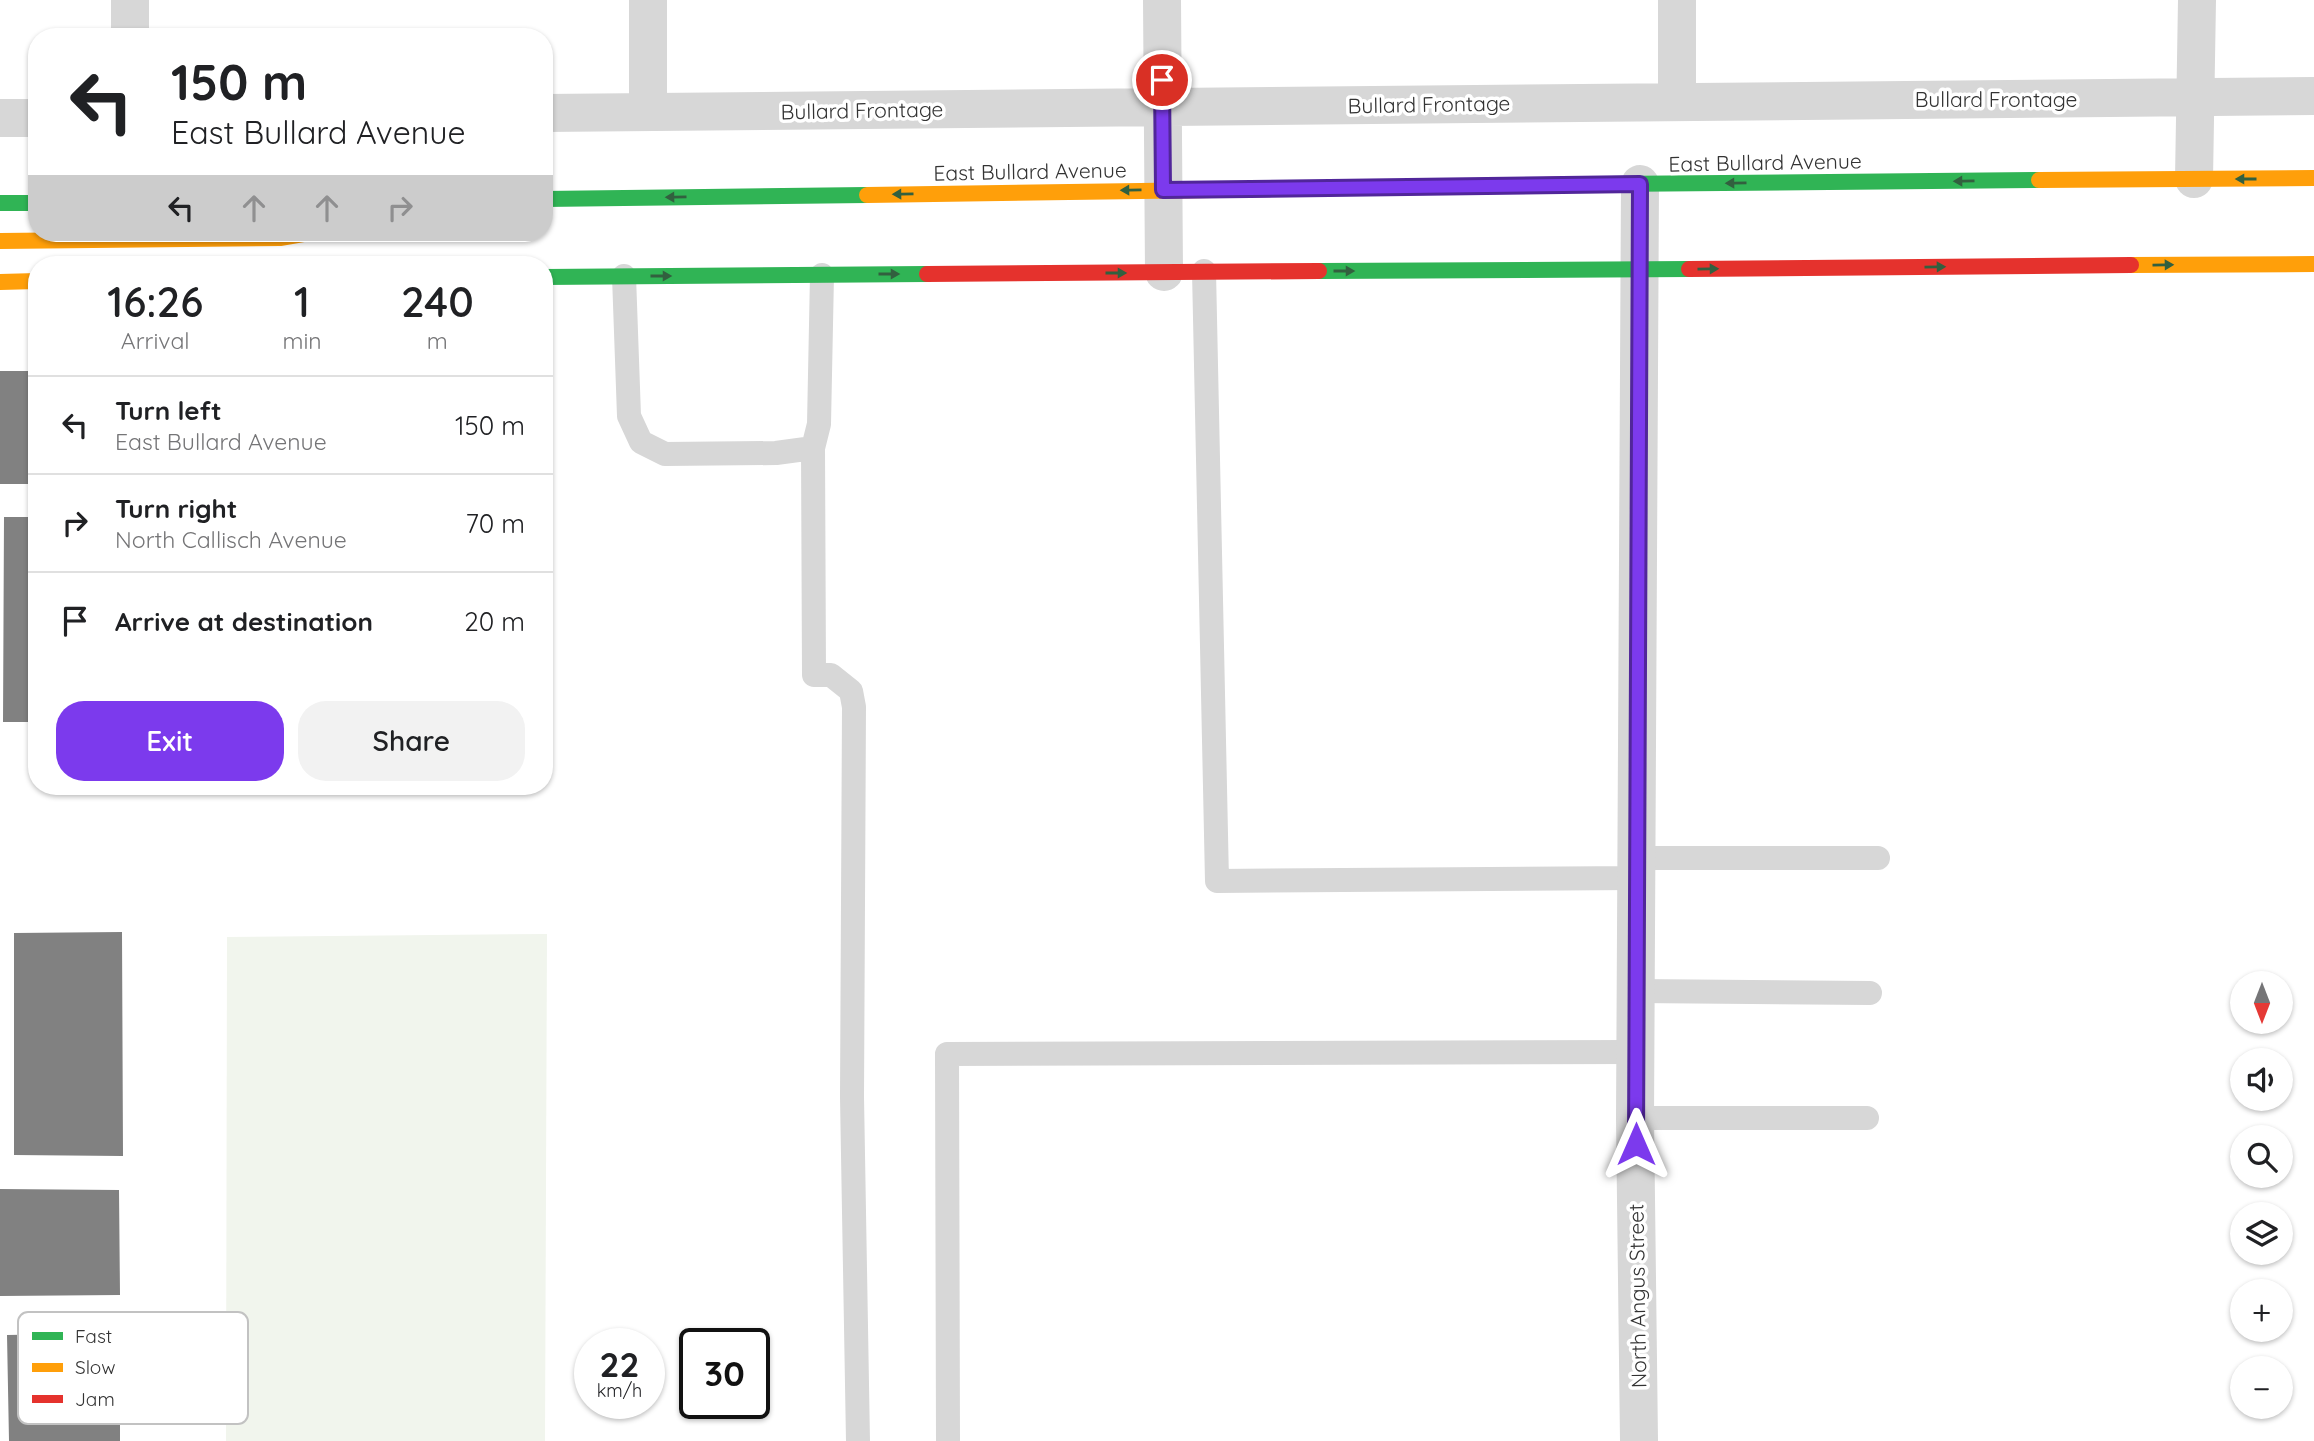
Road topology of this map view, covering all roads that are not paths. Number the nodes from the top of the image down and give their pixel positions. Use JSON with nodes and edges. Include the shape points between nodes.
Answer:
{"nodes":[{"id":1,"x":130,"y":0,"type":"edge"},
{"id":2,"x":648,"y":0,"type":"edge"},
{"id":3,"x":1162,"y":0,"type":"edge"},
{"id":4,"x":1677,"y":0,"type":"edge"},
{"id":5,"x":2197,"y":0,"type":"edge"},
{"id":6,"x":130,"y":28,"type":"edge"},
{"id":7,"x":2314,"y":96,"type":"edge"},
{"id":8,"x":2196,"y":98,"type":"junction"},
{"id":9,"x":1677,"y":102,"type":"junction"},
{"id":10,"x":1162,"y":107,"type":"junction"},
{"id":11,"x":648,"y":112,"type":"junction"},
{"id":12,"x":553,"y":113,"type":"edge"},
{"id":13,"x":0,"y":118,"type":"edge"},
{"id":14,"x":28,"y":118,"type":"edge"},
{"id":15,"x":2314,"y":178,"type":"edge"},
{"id":16,"x":2194,"y":179,"type":"junction"},
{"id":17,"x":1640,"y":184,"type":"junction"},
{"id":18,"x":1163,"y":190,"type":"junction"},
{"id":19,"x":553,"y":198,"type":"edge"},
{"id":20,"x":28,"y":202,"type":"edge"},
{"id":21,"x":0,"y":203,"type":"edge"},
{"id":22,"x":0,"y":241,"type":"edge"},
{"id":23,"x":28,"y":241,"type":"edge"},
{"id":24,"x":2314,"y":264,"type":"edge"},
{"id":25,"x":1639,"y":270,"type":"junction"},
{"id":26,"x":1204,"y":271,"type":"junction"},
{"id":27,"x":1164,"y":272,"type":"junction"},
{"id":28,"x":822,"y":275,"type":"junction"},
{"id":29,"x":624,"y":276,"type":"junction"},
{"id":30,"x":553,"y":277,"type":"edge"},
{"id":31,"x":28,"y":281,"type":"edge"},
{"id":32,"x":0,"y":282,"type":"edge"},
{"id":33,"x":813,"y":448,"type":"junction"},
{"id":34,"x":1878,"y":858,"type":"dead end"},
{"id":35,"x":1636,"y":868,"type":"junction"},
{"id":36,"x":1636,"y":991,"type":"junction"},
{"id":37,"x":1870,"y":993,"type":"dead end"},
{"id":38,"x":1636,"y":1052,"type":"junction"},
{"id":39,"x":1635,"y":1118,"type":"junction"},
{"id":40,"x":1867,"y":1118,"type":"dead end"},
{"id":41,"x":858,"y":1441,"type":"edge"},
{"id":42,"x":948,"y":1441,"type":"edge"},
{"id":43,"x":1639,"y":1441,"type":"edge"}],
"edges":[{"from":1,"to":6,"type":"street"},
{"from":2,"to":11,"type":"street"},
{"from":3,"to":10,"type":"street"},
{"from":4,"to":9,"type":"street"},
{"from":5,"to":8,"type":"street"},
{"from":7,"to":8,"type":"street","name":"Bullard Frontage"},
{"from":8,"to":9,"type":"street","name":"Bullard Frontage"},
{"from":8,"to":16,"type":"street"},
{"from":9,"to":10,"type":"street","name":"Bullard Frontage"},
{"from":10,"to":11,"type":"street","name":"Bullard Frontage"},
{"from":10,"to":18,"type":"street"},
{"from":11,"to":12,"type":"street","name":"Bullard Frontage"},
{"from":13,"to":14,"type":"street"},
{"from":15,"to":16,"type":"main road","name":"East Bullard Avenue","one_way":true},
{"from":16,"to":17,"type":"main road","name":"East Bullard Avenue","one_way":true},
{"from":17,"to":18,"type":"main road","name":"East Bullard Avenue"},
{"from":17,"to":25,"type":"street","name":"North Angus Street"},
{"from":18,"to":19,"type":"main road","name":"East Bullard Avenue","one_way":true},
{"from":18,"to":27,"type":"street"},
{"from":20,"to":21,"type":"main road"},
{"from":22,"to":23,"type":"main road"},
{"from":25,"to":24,"type":"main road","one_way":true},
{"from":26,"to":25,"type":"main road","one_way":true},
{"from":25,"to":35,"type":"street","name":"North Angus Street"},
{"from":26,"to":27,"type":"main road"},
{"from":26,"to":35,"type":"lane","via":[[1217,881]]},
{"from":28,"to":27,"type":"main road","one_way":true},
{"from":29,"to":28,"type":"main road","one_way":true},
{"from":28,"to":33,"type":"lane","via":[[819,424]]},
{"from":29,"to":30,"type":"main road"},
{"from":29,"to":33,"type":"lane","via":[[629,416],[641,442],[665,454]]},
{"from":31,"to":32,"type":"main road"},
{"from":33,"to":41,"type":"lane","via":[[814,675],[831,675],[851,691],[853,707],[852,1097]]},
{"from":34,"to":35,"type":"lane"},
{"from":35,"to":36,"type":"street","name":"North Angus Street"},
{"from":36,"to":37,"type":"lane"},
{"from":36,"to":38,"type":"street","name":"North Angus Street"},
{"from":38,"to":39,"type":"street","name":"North Angus Street"},
{"from":38,"to":42,"type":"lane","via":[[947,1054]]},
{"from":39,"to":40,"type":"lane"},
{"from":39,"to":43,"type":"street","name":"North Angus Street"}]}
